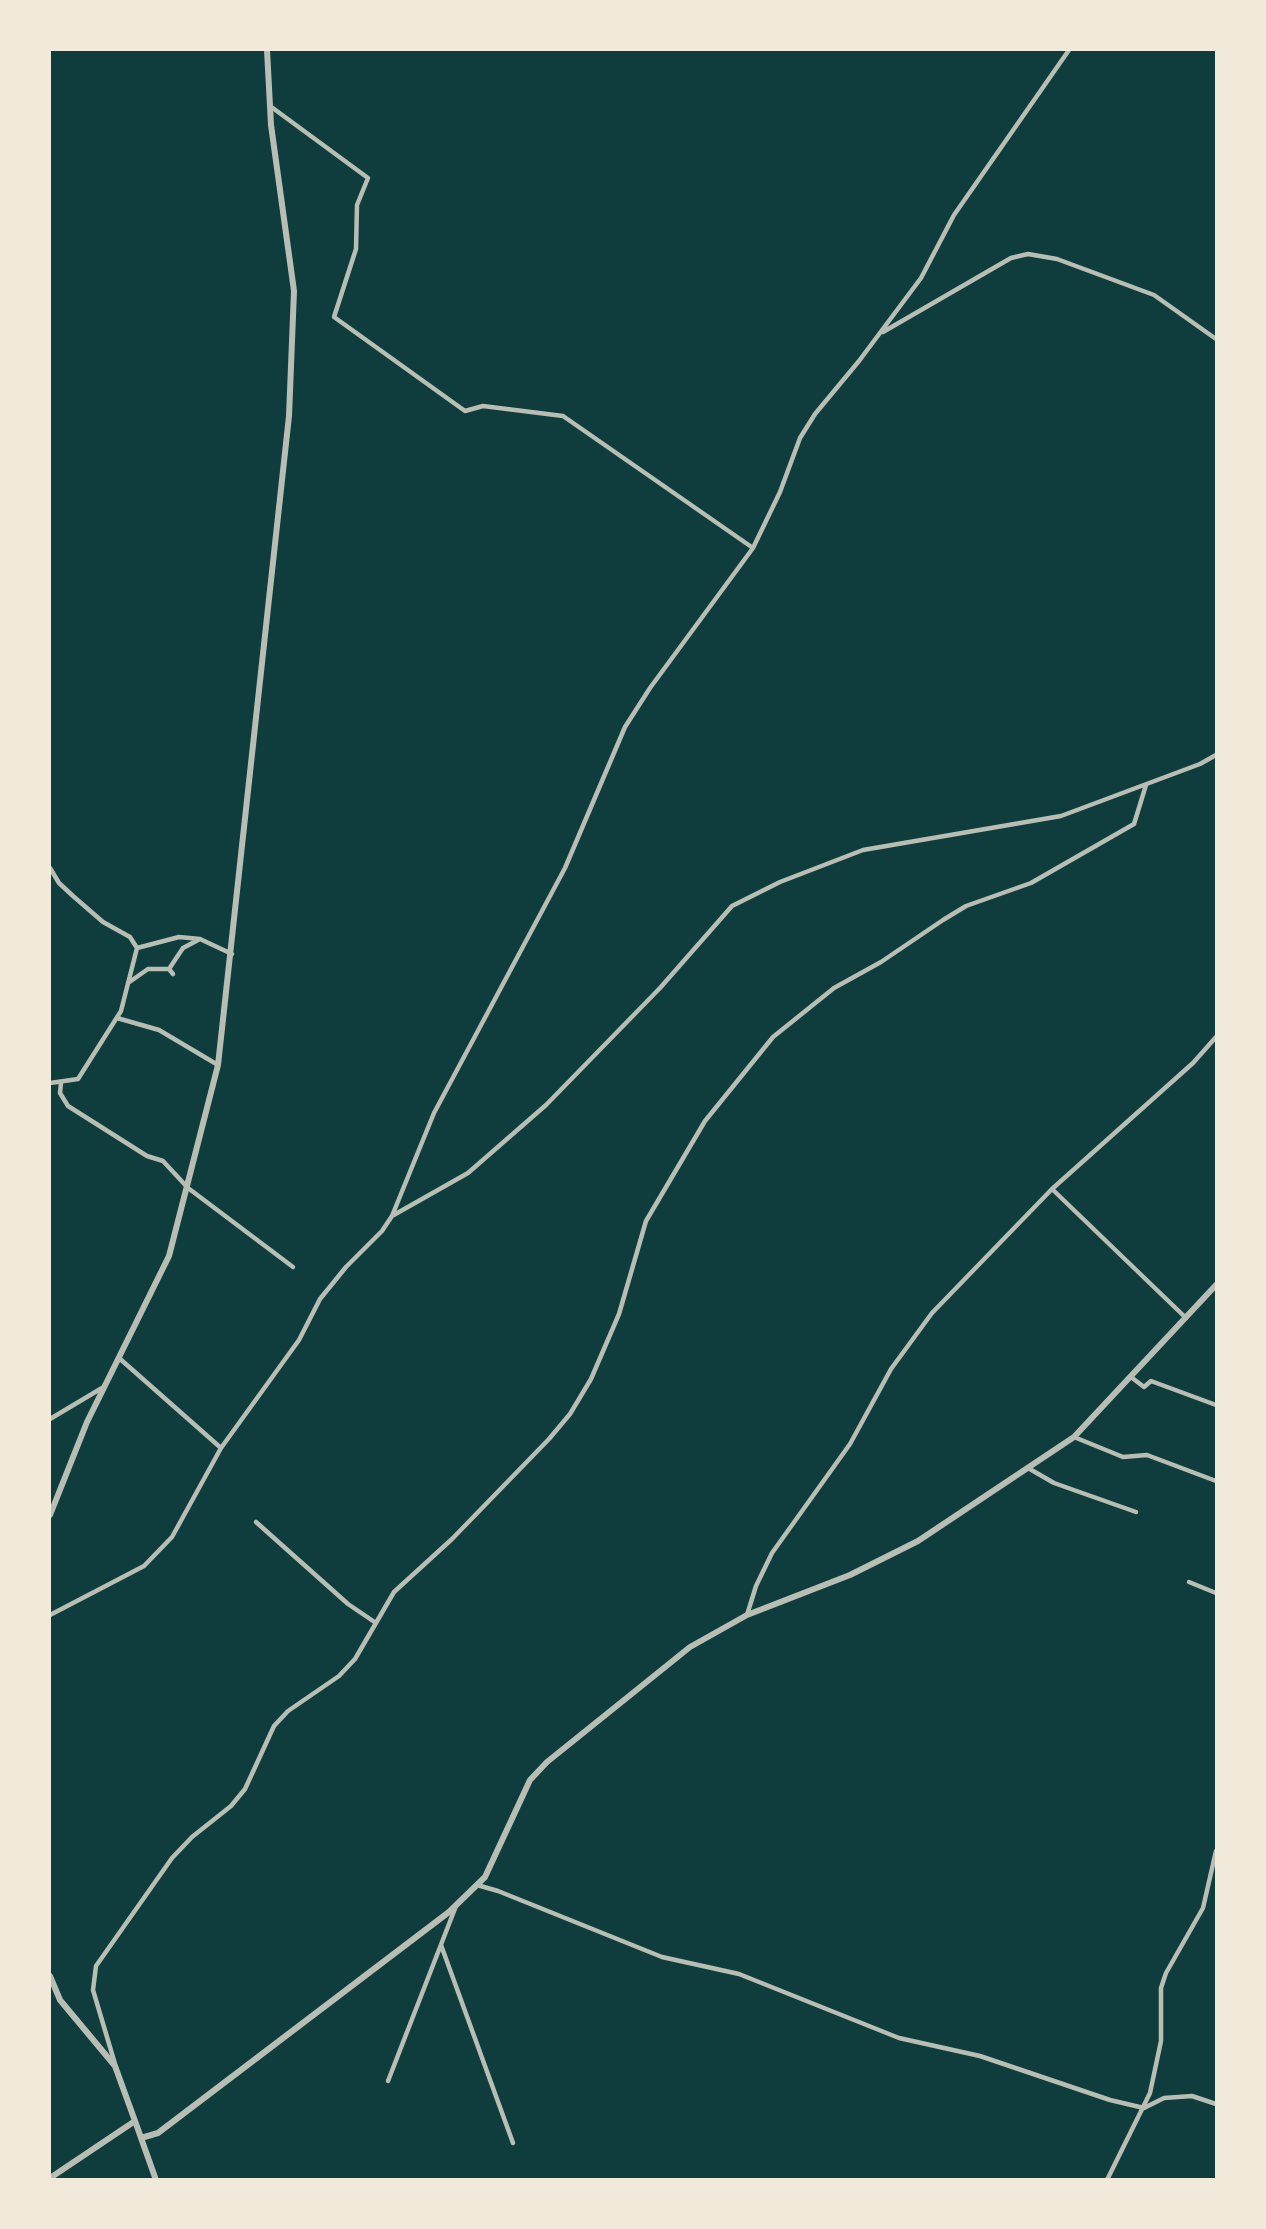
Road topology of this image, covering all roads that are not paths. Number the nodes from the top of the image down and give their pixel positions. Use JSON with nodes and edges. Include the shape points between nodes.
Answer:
{"nodes":[{"id":1,"x":267,"y":50,"type":"edge"},
{"id":2,"x":1069,"y":50,"type":"edge"},
{"id":3,"x":270,"y":106,"type":"junction"},
{"id":4,"x":881,"y":333,"type":"junction"},
{"id":5,"x":1216,"y":339,"type":"edge"},
{"id":6,"x":753,"y":548,"type":"junction"},
{"id":7,"x":1216,"y":754,"type":"edge"},
{"id":8,"x":1146,"y":785,"type":"junction"},
{"id":9,"x":50,"y":868,"type":"edge"},
{"id":10,"x":200,"y":939,"type":"junction"},
{"id":11,"x":137,"y":948,"type":"junction"},
{"id":12,"x":232,"y":954,"type":"junction"},
{"id":13,"x":129,"y":983,"type":"junction"},
{"id":14,"x":117,"y":1018,"type":"junction"},
{"id":15,"x":1216,"y":1037,"type":"edge"},
{"id":16,"x":218,"y":1065,"type":"junction"},
{"id":17,"x":50,"y":1083,"type":"edge"},
{"id":18,"x":61,"y":1083,"type":"junction"},
{"id":19,"x":188,"y":1188,"type":"junction"},
{"id":20,"x":1052,"y":1189,"type":"junction"},
{"id":21,"x":392,"y":1216,"type":"junction"},
{"id":22,"x":293,"y":1267,"type":"dead end"},
{"id":23,"x":1216,"y":1285,"type":"edge"},
{"id":24,"x":1186,"y":1317,"type":"junction"},
{"id":25,"x":119,"y":1358,"type":"junction"},
{"id":26,"x":1131,"y":1377,"type":"junction"},
{"id":27,"x":105,"y":1387,"type":"junction"},
{"id":28,"x":1216,"y":1405,"type":"edge"},
{"id":29,"x":50,"y":1419,"type":"edge"},
{"id":30,"x":1074,"y":1437,"type":"junction"},
{"id":31,"x":221,"y":1448,"type":"junction"},
{"id":32,"x":1028,"y":1468,"type":"junction"},
{"id":33,"x":1216,"y":1481,"type":"edge"},
{"id":34,"x":1136,"y":1512,"type":"dead end"},
{"id":35,"x":50,"y":1515,"type":"edge"},
{"id":36,"x":256,"y":1522,"type":"dead end"},
{"id":37,"x":1189,"y":1582,"type":"dead end"},
{"id":38,"x":1216,"y":1593,"type":"edge"},
{"id":39,"x":50,"y":1615,"type":"edge"},
{"id":40,"x":747,"y":1615,"type":"junction"},
{"id":41,"x":376,"y":1623,"type":"junction"},
{"id":42,"x":1216,"y":1851,"type":"edge"},
{"id":43,"x":477,"y":1885,"type":"junction"},
{"id":44,"x":458,"y":1904,"type":"junction"},
{"id":45,"x":441,"y":1946,"type":"junction"},
{"id":46,"x":50,"y":1976,"type":"edge"},
{"id":47,"x":115,"y":2066,"type":"junction"},
{"id":48,"x":388,"y":2081,"type":"dead end"},
{"id":49,"x":1216,"y":2104,"type":"edge"},
{"id":50,"x":1144,"y":2108,"type":"junction"},
{"id":51,"x":135,"y":2121,"type":"junction"},
{"id":52,"x":141,"y":2138,"type":"junction"},
{"id":53,"x":513,"y":2143,"type":"dead end"},
{"id":54,"x":50,"y":2178,"type":"edge"},
{"id":55,"x":156,"y":2180,"type":"edge"},
{"id":56,"x":1107,"y":2180,"type":"edge"}],
"edges":[{"from":1,"to":3,"type":"street"},
{"from":2,"to":4,"type":"street","via":[[954,215],[921,278]]},
{"from":3,"to":6,"type":"street","via":[[368,178],[357,205],[356,249],[333,317],[465,411],[483,406],[563,416]]},
{"from":3,"to":12,"type":"street","via":[[294,291],[289,416]]},
{"from":4,"to":5,"type":"street","via":[[1011,258],[1028,254],[1057,259],[1154,295]]},
{"from":4,"to":6,"type":"street","via":[[800,438]]},
{"from":6,"to":21,"type":"street","via":[[625,727],[566,868],[434,1113]]},
{"from":7,"to":8,"type":"street"},
{"from":8,"to":21,"type":"street","via":[[1061,816],[863,850],[780,882],[732,906],[660,988],[546,1106],[468,1173]]},
{"from":8,"to":41,"type":"street","via":[[1134,824],[1031,883],[966,906],[834,988],[773,1037],[705,1121],[646,1221],[619,1314],[591,1379],[570,1414],[452,1539],[394,1592]]},
{"from":9,"to":11,"type":"street","via":[[58,883],[92,913],[130,937]]},
{"from":10,"to":11,"type":"street","via":[[179,937]]},
{"from":10,"to":12,"type":"street"},
{"from":10,"to":13,"type":"street","via":[[183,948],[171,971],[148,969]]},
{"from":11,"to":13,"type":"street"},
{"from":12,"to":16,"type":"street"},
{"from":13,"to":14,"type":"street"},
{"from":14,"to":16,"type":"street","via":[[159,1030]]},
{"from":14,"to":18,"type":"street","via":[[78,1079]]},
{"from":15,"to":20,"type":"street","via":[[1193,1063]]},
{"from":16,"to":19,"type":"street"},
{"from":17,"to":18,"type":"street"},
{"from":18,"to":19,"type":"street","via":[[60,1094],[68,1106],[147,1156],[164,1161]]},
{"from":19,"to":22,"type":"street"},
{"from":19,"to":25,"type":"street","via":[[169,1256]]},
{"from":20,"to":24,"type":"street"},
{"from":20,"to":40,"type":"street","via":[[972,1269],[906,1347],[850,1444],[772,1553]]},
{"from":21,"to":31,"type":"street","via":[[320,1299],[299,1340]]},
{"from":23,"to":24,"type":"street"},
{"from":24,"to":26,"type":"street"},
{"from":25,"to":27,"type":"street"},
{"from":25,"to":31,"type":"street"},
{"from":26,"to":28,"type":"street","via":[[1144,1387],[1150,1382]]},
{"from":26,"to":30,"type":"street"},
{"from":27,"to":29,"type":"street"},
{"from":27,"to":35,"type":"street"},
{"from":30,"to":32,"type":"street"},
{"from":30,"to":33,"type":"street","via":[[1123,1456],[1147,1455]]},
{"from":31,"to":39,"type":"street","via":[[172,1537],[144,1566]]},
{"from":32,"to":34,"type":"street","via":[[1054,1483]]},
{"from":32,"to":40,"type":"street","via":[[885,1560]]},
{"from":36,"to":41,"type":"street","via":[[348,1604]]},
{"from":37,"to":38,"type":"street"},
{"from":40,"to":43,"type":"street","via":[[690,1647],[547,1762],[530,1780],[485,1877]]},
{"from":41,"to":47,"type":"street","via":[[355,1659],[274,1726],[245,1789],[172,1858],[96,1966],[93,1990]]},
{"from":42,"to":50,"type":"street","via":[[1203,1908],[1161,1988],[1161,2041]]},
{"from":43,"to":44,"type":"street"},
{"from":43,"to":50,"type":"street","via":[[662,1957],[739,1974],[899,2038],[980,2056]]},
{"from":44,"to":45,"type":"street"},
{"from":44,"to":52,"type":"street","via":[[158,2133]]},
{"from":45,"to":48,"type":"street"},
{"from":45,"to":53,"type":"street"},
{"from":46,"to":47,"type":"street","via":[[60,2000]]},
{"from":47,"to":51,"type":"street"},
{"from":49,"to":50,"type":"street","via":[[1192,2096],[1174,2097]]},
{"from":50,"to":56,"type":"street"},
{"from":51,"to":52,"type":"street"},
{"from":51,"to":54,"type":"street"},
{"from":52,"to":55,"type":"street"}]}
